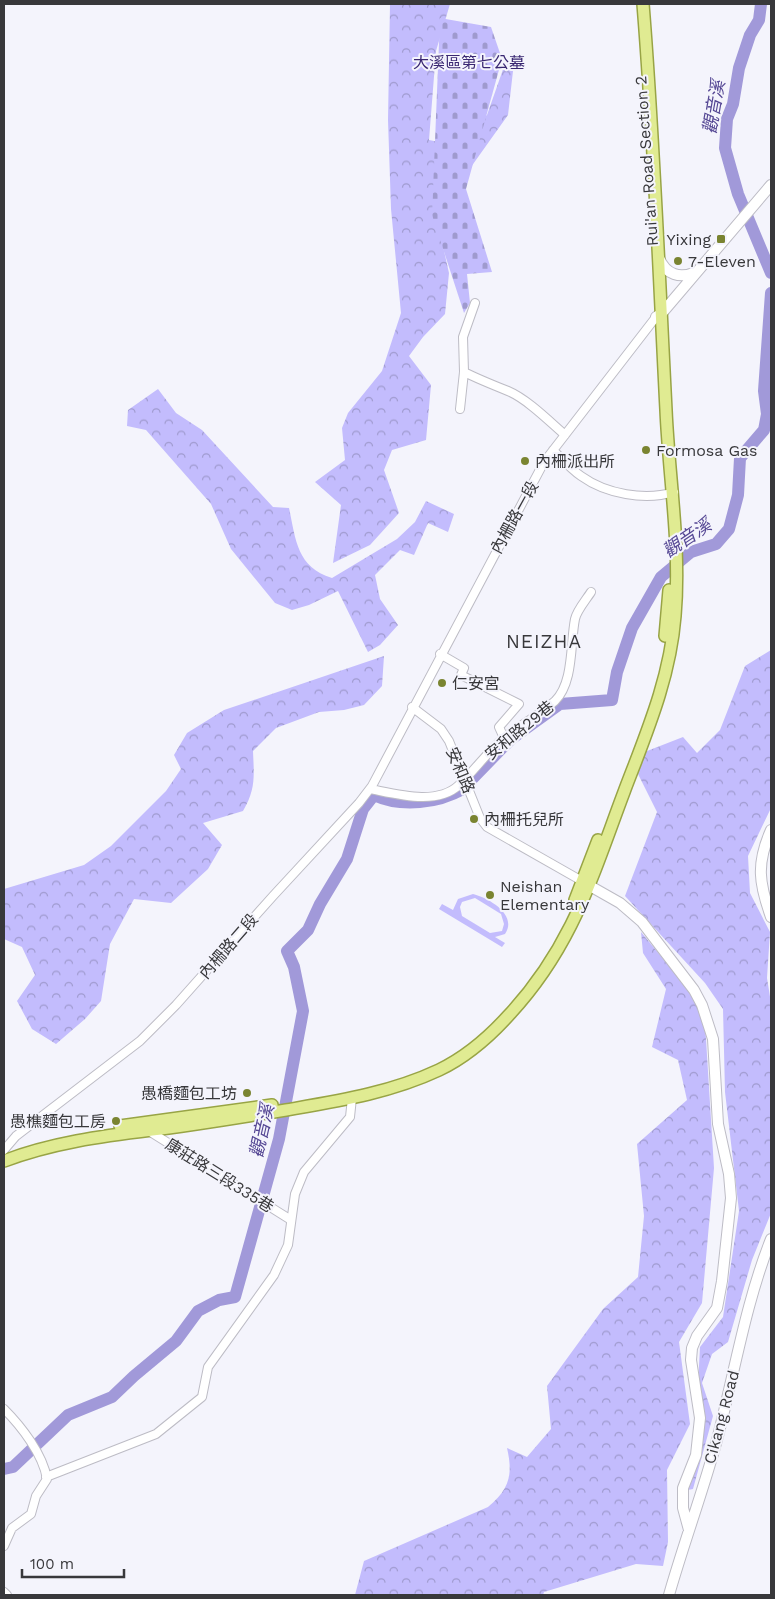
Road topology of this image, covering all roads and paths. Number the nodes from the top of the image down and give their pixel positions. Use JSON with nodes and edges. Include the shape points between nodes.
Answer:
{"nodes":[{"id":1,"x":636,"y":4,"type":"edge"},
{"id":2,"x":643,"y":4,"type":"edge"},
{"id":3,"x":771,"y":185,"type":"edge"},
{"id":4,"x":659,"y":257,"type":"junction"},
{"id":5,"x":697,"y":271,"type":"junction"},
{"id":6,"x":475,"y":303,"type":"dead end"},
{"id":7,"x":659,"y":315,"type":"junction"},
{"id":8,"x":464,"y":372,"type":"junction"},
{"id":9,"x":460,"y":409,"type":"dead end"},
{"id":10,"x":564,"y":435,"type":"junction"},
{"id":11,"x":553,"y":450,"type":"junction"},
{"id":12,"x":671,"y":493,"type":"junction"},
{"id":13,"x":591,"y":592,"type":"dead end"},
{"id":14,"x":440,"y":654,"type":"junction"},
{"id":15,"x":412,"y":707,"type":"junction"},
{"id":16,"x":504,"y":738,"type":"junction"},
{"id":17,"x":466,"y":778,"type":"junction"},
{"id":18,"x":370,"y":789,"type":"junction"},
{"id":19,"x":771,"y":830,"type":"edge"},
{"id":20,"x":586,"y":883,"type":"junction"},
{"id":21,"x":771,"y":917,"type":"edge"},
{"id":22,"x":352,"y":1098,"type":"junction"},
{"id":23,"x":148,"y":1131,"type":"junction"},
{"id":24,"x":4,"y":1150,"type":"edge"},
{"id":25,"x":4,"y":1154,"type":"edge"},
{"id":26,"x":4,"y":1161,"type":"edge"},
{"id":27,"x":291,"y":1220,"type":"junction"},
{"id":28,"x":771,"y":1238,"type":"edge"},
{"id":29,"x":4,"y":1408,"type":"edge"},
{"id":30,"x":46,"y":1477,"type":"junction"},
{"id":31,"x":689,"y":1530,"type":"junction"},
{"id":32,"x":4,"y":1546,"type":"edge"},
{"id":33,"x":4,"y":1592,"type":"edge"},
{"id":34,"x":7,"y":1595,"type":"edge"},
{"id":35,"x":669,"y":1595,"type":"edge"}],
"edges":[{"from":1,"to":7,"type":"main road","name":"Rui'an Road Section 2"},
{"from":2,"to":4,"type":"main road"},
{"from":3,"to":5,"type":"street"},
{"from":4,"to":5,"type":"street","via":[[670,273],[680,276]]},
{"from":4,"to":7,"type":"main road"},
{"from":5,"to":7,"type":"street"},
{"from":6,"to":8,"type":"street","via":[[463,337]]},
{"from":7,"to":10,"type":"street","name":"內柵路一段"},
{"from":7,"to":12,"type":"main road"},
{"from":8,"to":9,"type":"street"},
{"from":8,"to":10,"type":"street","via":[[509,391]]},
{"from":10,"to":11,"type":"street","name":"內柵路一段"},
{"from":11,"to":12,"type":"street","via":[[582,477],[613,491],[644,496]]},
{"from":11,"to":14,"type":"street","name":"內柵路一段"},
{"from":12,"to":20,"type":"main road","via":[[674,578],[659,674]]},
{"from":13,"to":16,"type":"street","name":"安和路29巷","via":[[576,617],[568,673],[561,695]]},
{"from":14,"to":15,"type":"street","name":"內柵路一段"},
{"from":14,"to":16,"type":"street","via":[[464,668],[461,675],[519,704],[498,727]]},
{"from":15,"to":17,"type":"street","name":"安和路","via":[[441,729]]},
{"from":15,"to":18,"type":"street","name":"內柵路二段"},
{"from":16,"to":17,"type":"street","name":"安和路29巷"},
{"from":17,"to":18,"type":"street","name":"安和路29巷","via":[[446,793],[423,796]]},
{"from":17,"to":20,"type":"street","name":"安和路","via":[[480,818],[487,827]]},
{"from":18,"to":24,"type":"street","name":"內柵路二段","via":[[146,1035],[16,1136]]},
{"from":19,"to":21,"type":"street","via":[[760,870]]},
{"from":20,"to":22,"type":"main road","via":[[576,918],[554,959],[532,990],[494,1031],[437,1071],[409,1083]]},
{"from":20,"to":25,"type":"main road","via":[[528,984],[470,1042],[431,1066],[383,1085],[352,1092],[129,1125],[47,1140]]},
{"from":20,"to":31,"type":"street","via":[[620,903],[642,922],[694,990],[713,1040],[718,1124],[731,1198],[717,1308],[692,1348],[700,1418],[696,1455],[683,1488],[683,1508]]},
{"from":22,"to":23,"type":"main road"},
{"from":22,"to":27,"type":"street","via":[[350,1117],[304,1172],[295,1194]]},
{"from":23,"to":26,"type":"main road","via":[[54,1146]]},
{"from":23,"to":27,"type":"street","name":"康莊路三段335巷"},
{"from":27,"to":30,"type":"street","via":[[288,1245],[274,1275],[208,1367],[202,1397],[156,1434]]},
{"from":28,"to":31,"type":"street","name":"Cikang Road","via":[[740,1336],[718,1437]]},
{"from":29,"to":30,"type":"street","via":[[35,1451]]},
{"from":30,"to":32,"type":"street","via":[[31,1514],[12,1528]]},
{"from":31,"to":35,"type":"street","name":"Cikang Road"},
{"from":33,"to":34,"type":"street"}]}
